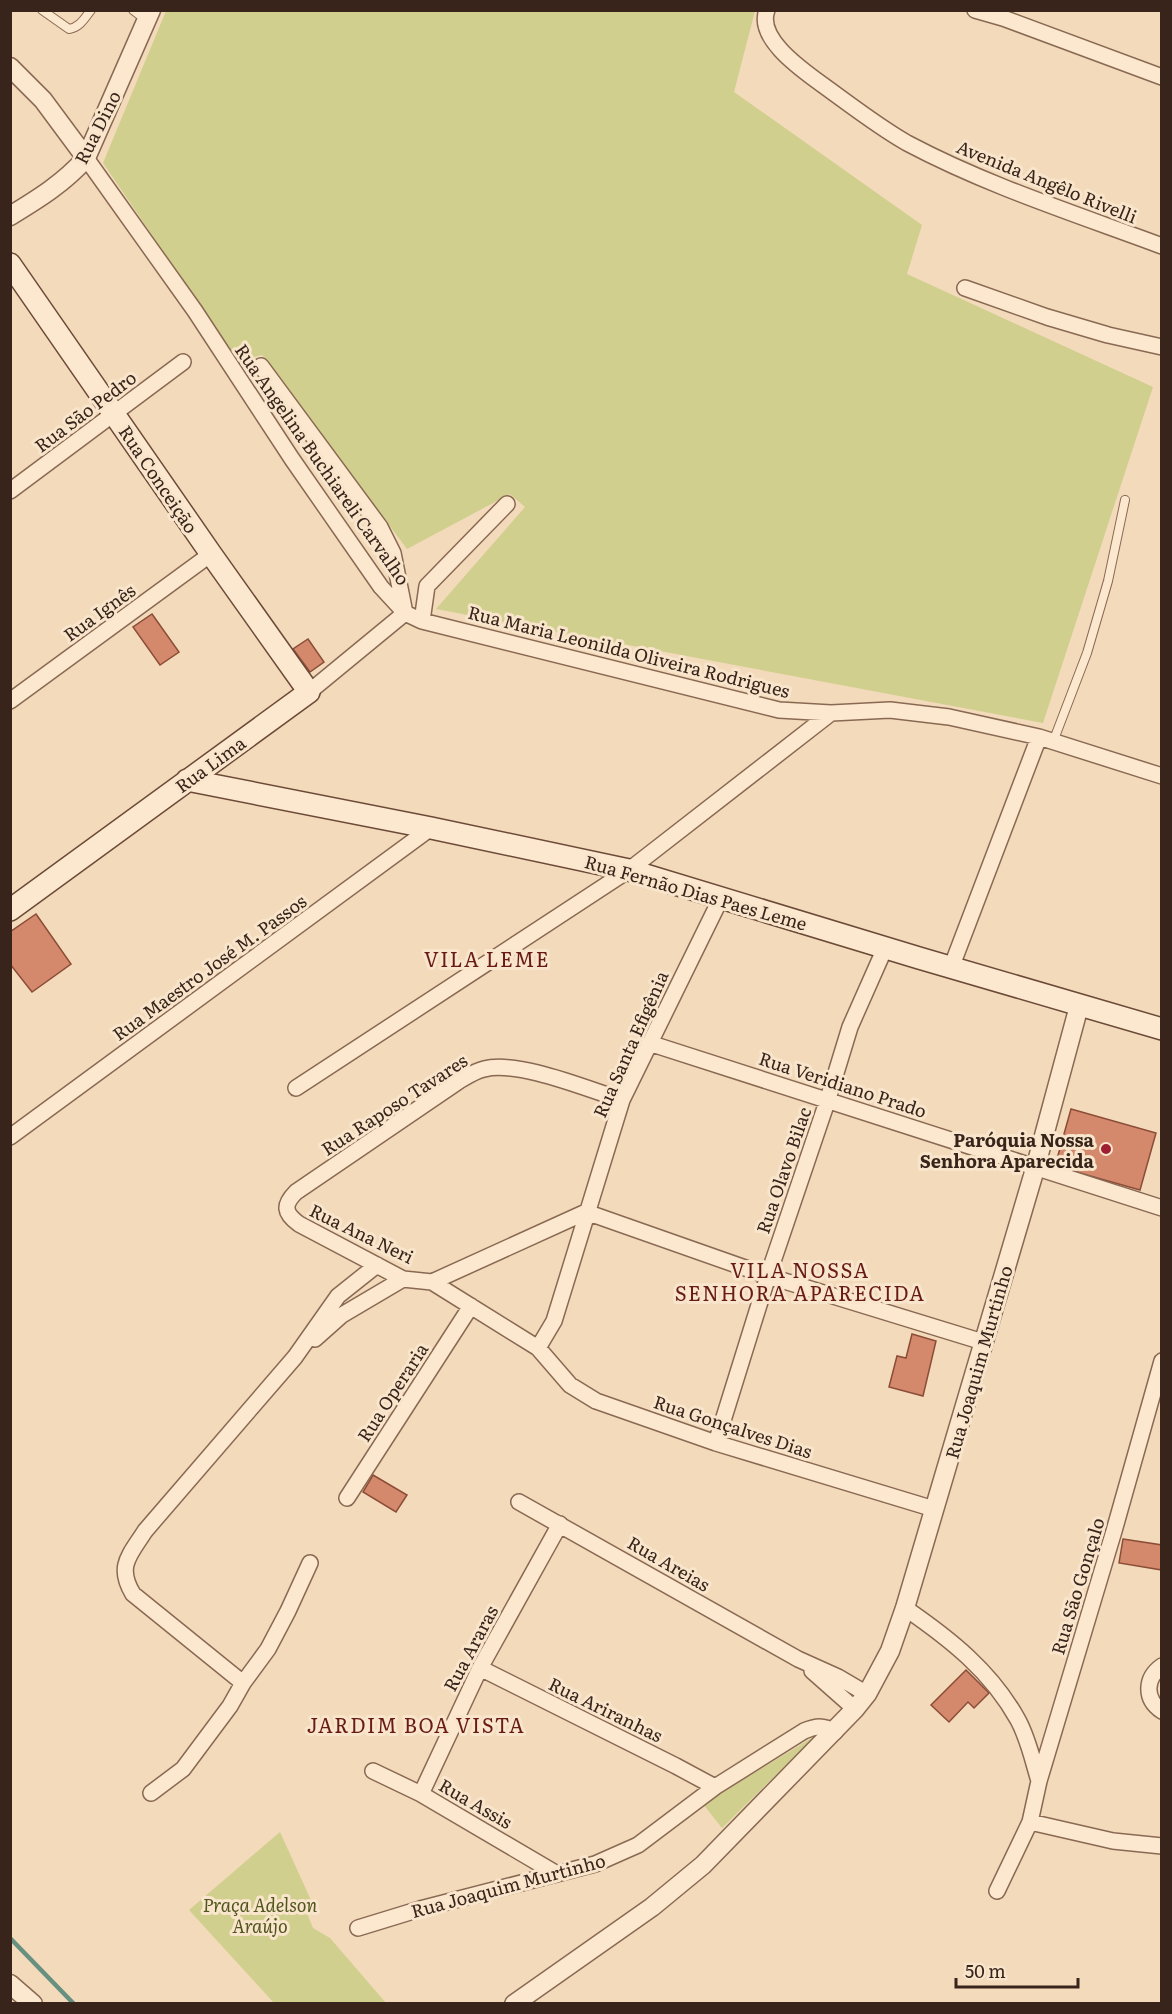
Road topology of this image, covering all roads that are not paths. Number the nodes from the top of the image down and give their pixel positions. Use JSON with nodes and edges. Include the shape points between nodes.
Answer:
{"nodes":[{"id":1,"x":42,"y":10,"type":"edge"},
{"id":2,"x":91,"y":10,"type":"edge"},
{"id":3,"x":766,"y":10,"type":"edge"},
{"id":4,"x":975,"y":10,"type":"edge"},
{"id":5,"x":144,"y":14,"type":"edge"},
{"id":6,"x":10,"y":67,"type":"edge"},
{"id":7,"x":1161,"y":76,"type":"edge"},
{"id":8,"x":86,"y":158,"type":"junction"},
{"id":9,"x":10,"y":216,"type":"edge"},
{"id":10,"x":1161,"y":246,"type":"edge"},
{"id":11,"x":10,"y":264,"type":"edge"},
{"id":12,"x":965,"y":288,"type":"dead end"},
{"id":13,"x":1161,"y":347,"type":"edge"},
{"id":14,"x":183,"y":362,"type":"dead end"},
{"id":15,"x":261,"y":366,"type":"dead end"},
{"id":16,"x":114,"y":413,"type":"junction"},
{"id":17,"x":10,"y":491,"type":"edge"},
{"id":18,"x":1125,"y":500,"type":"dead end"},
{"id":19,"x":507,"y":504,"type":"dead end"},
{"id":20,"x":211,"y":554,"type":"junction"},
{"id":21,"x":405,"y":613,"type":"junction"},
{"id":22,"x":422,"y":621,"type":"junction"},
{"id":23,"x":309,"y":692,"type":"junction"},
{"id":24,"x":10,"y":701,"type":"edge"},
{"id":25,"x":831,"y":713,"type":"junction"},
{"id":26,"x":1046,"y":739,"type":"junction"},
{"id":27,"x":1161,"y":776,"type":"edge"},
{"id":28,"x":187,"y":780,"type":"junction"},
{"id":29,"x":431,"y":828,"type":"junction"},
{"id":30,"x":629,"y":870,"type":"junction"},
{"id":31,"x":721,"y":898,"type":"junction"},
{"id":32,"x":12,"y":907,"type":"edge"},
{"id":33,"x":885,"y":948,"type":"junction"},
{"id":34,"x":951,"y":968,"type":"junction"},
{"id":35,"x":1079,"y":1006,"type":"junction"},
{"id":36,"x":1161,"y":1029,"type":"edge"},
{"id":37,"x":649,"y":1043,"type":"junction"},
{"id":38,"x":296,"y":1088,"type":"dead end"},
{"id":39,"x":828,"y":1099,"type":"junction"},
{"id":40,"x":622,"y":1100,"type":"junction"},
{"id":41,"x":10,"y":1137,"type":"edge"},
{"id":42,"x":1035,"y":1168,"type":"junction"},
{"id":43,"x":296,"y":1192,"type":"joint"},
{"id":44,"x":1161,"y":1208,"type":"edge"},
{"id":45,"x":586,"y":1212,"type":"junction"},
{"id":46,"x":376,"y":1265,"type":"junction"},
{"id":47,"x":768,"y":1276,"type":"junction"},
{"id":48,"x":403,"y":1279,"type":"junction"},
{"id":49,"x":432,"y":1282,"type":"junction"},
{"id":50,"x":471,"y":1306,"type":"junction"},
{"id":51,"x":983,"y":1342,"type":"junction"},
{"id":52,"x":538,"y":1348,"type":"junction"},
{"id":53,"x":295,"y":1357,"type":"junction"},
{"id":54,"x":1161,"y":1360,"type":"edge"},
{"id":55,"x":1157,"y":1392,"type":"edge"},
{"id":56,"x":716,"y":1443,"type":"junction"},
{"id":57,"x":347,"y":1498,"type":"dead end"},
{"id":58,"x":519,"y":1502,"type":"dead end"},
{"id":59,"x":934,"y":1509,"type":"junction"},
{"id":60,"x":560,"y":1524,"type":"junction"},
{"id":61,"x":310,"y":1563,"type":"dead end"},
{"id":62,"x":905,"y":1608,"type":"junction"},
{"id":63,"x":798,"y":1659,"type":"junction"},
{"id":64,"x":1161,"y":1666,"type":"edge"},
{"id":65,"x":480,"y":1668,"type":"junction"},
{"id":66,"x":243,"y":1683,"type":"junction"},
{"id":67,"x":867,"y":1694,"type":"junction"},
{"id":68,"x":855,"y":1709,"type":"junction"},
{"id":69,"x":1161,"y":1711,"type":"edge"},
{"id":70,"x":835,"y":1732,"type":"junction"},
{"id":71,"x":373,"y":1771,"type":"dead end"},
{"id":72,"x":1039,"y":1781,"type":"junction"},
{"id":73,"x":715,"y":1787,"type":"junction"},
{"id":74,"x":152,"y":1792,"type":"dead end"},
{"id":75,"x":421,"y":1794,"type":"junction"},
{"id":76,"x":1030,"y":1822,"type":"junction"},
{"id":77,"x":1161,"y":1846,"type":"edge"},
{"id":78,"x":557,"y":1874,"type":"junction"},
{"id":79,"x":997,"y":1891,"type":"dead end"},
{"id":80,"x":358,"y":1928,"type":"dead end"},
{"id":81,"x":10,"y":1984,"type":"edge"},
{"id":82,"x":33,"y":2004,"type":"edge"},
{"id":83,"x":514,"y":2004,"type":"edge"}],
"edges":[{"from":1,"to":2,"type":"lane","via":[[69,29],[81,24]]},
{"from":3,"to":10,"type":"street","name":"Avenida Angêlo Rivelli","via":[[764,17],[770,36],[790,62],[905,142],[983,180]]},
{"from":4,"to":7,"type":"street"},
{"from":5,"to":8,"type":"street","name":"Rua Dino"},
{"from":6,"to":8,"type":"street","via":[[43,100]]},
{"from":8,"to":9,"type":"street","name":"Rua Dino","via":[[52,191]]},
{"from":8,"to":21,"type":"street","name":"Rua Angelina Buchiareli Carvalho","via":[[195,311],[381,587]]},
{"from":11,"to":16,"type":"main road","name":"Rua Conceição"},
{"from":12,"to":13,"type":"street","via":[[1047,317]]},
{"from":14,"to":16,"type":"street","name":"Rua São Pedro"},
{"from":15,"to":21,"type":"street","name":"Rua Angelina Buchiareli Carvalho","via":[[380,527],[393,553]]},
{"from":16,"to":17,"type":"street","name":"Rua São Pedro"},
{"from":16,"to":20,"type":"main road","name":"Rua Conceição"},
{"from":18,"to":26,"type":"lane","via":[[1087,653]]},
{"from":19,"to":22,"type":"street","via":[[427,586]]},
{"from":20,"to":23,"type":"main road","name":"Rua Conceição"},
{"from":20,"to":24,"type":"street","name":"Rua Ignês"},
{"from":21,"to":22,"type":"street","name":"Rua Maria Leonilda Oliveira Rodrigues"},
{"from":21,"to":23,"type":"street","name":"Rua Lima"},
{"from":22,"to":25,"type":"street","name":"Rua Maria Leonilda Oliveira Rodrigues","via":[[779,710]]},
{"from":23,"to":28,"type":"main road","name":"Rua Lima"},
{"from":25,"to":26,"type":"street","name":"Rua Maria Leonilda Oliveira Rodrigues","via":[[890,710],[925,714]]},
{"from":25,"to":30,"type":"street"},
{"from":26,"to":27,"type":"street","name":"Rua Maria Leonilda Oliveira Rodrigues"},
{"from":26,"to":34,"type":"street"},
{"from":28,"to":29,"type":"main road","name":"Rua Fernão Dias Paes Leme"},
{"from":28,"to":32,"type":"main road","name":"Rua Lima"},
{"from":29,"to":30,"type":"main road","name":"Rua Fernão Dias Paes Leme"},
{"from":29,"to":41,"type":"street","name":"Rua Maestro José M. Passos"},
{"from":30,"to":31,"type":"main road","name":"Rua Fernão Dias Paes Leme"},
{"from":30,"to":38,"type":"street"},
{"from":31,"to":33,"type":"main road","name":"Rua Fernão Dias Paes Leme"},
{"from":31,"to":37,"type":"street","name":"Rua Santa Efigênia"},
{"from":33,"to":34,"type":"main road","name":"Rua Fernão Dias Paes Leme"},
{"from":33,"to":39,"type":"street","name":"Rua Olavo Bilac","via":[[850,1027]]},
{"from":34,"to":35,"type":"main road","name":"Rua Fernão Dias Paes Leme"},
{"from":35,"to":36,"type":"main road","name":"Rua Fernão Dias Paes Leme"},
{"from":35,"to":42,"type":"street","name":"Rua Joaquim Murtinho"},
{"from":37,"to":39,"type":"street","name":"Rua Veridiano Prado"},
{"from":37,"to":40,"type":"street","name":"Rua Santa Efigênia"},
{"from":39,"to":42,"type":"street","name":"Rua Veridiano Prado"},
{"from":39,"to":47,"type":"street","name":"Rua Olavo Bilac"},
{"from":40,"to":43,"type":"street","name":"Rua Raposo Tavares","via":[[526,1070],[504,1066],[483,1069],[459,1081]]},
{"from":40,"to":45,"type":"street","name":"Rua Santa Efigênia"},
{"from":42,"to":44,"type":"street","name":"Rua Veridiano Prado"},
{"from":42,"to":51,"type":"street","name":"Rua Joaquim Murtinho"},
{"from":43,"to":46,"type":"street","name":"Rua Ana Neri","via":[[288,1200],[291,1218]]},
{"from":45,"to":47,"type":"street"},
{"from":45,"to":49,"type":"street"},
{"from":45,"to":52,"type":"street","name":"Rua Santa Efigênia","via":[[554,1321]]},
{"from":46,"to":48,"type":"street","name":"Rua Ana Neri"},
{"from":46,"to":53,"type":"street","via":[[338,1296]]},
{"from":47,"to":51,"type":"street"},
{"from":47,"to":56,"type":"street","name":"Rua Olavo Bilac"},
{"from":48,"to":49,"type":"street","name":"Rua Ana Neri"},
{"from":48,"to":53,"type":"street","via":[[342,1315]]},
{"from":49,"to":50,"type":"street","name":"Rua Ana Neri"},
{"from":50,"to":52,"type":"street","name":"Rua Ana Neri"},
{"from":50,"to":57,"type":"street","name":"Rua Operaria"},
{"from":51,"to":59,"type":"street","name":"Rua Joaquim Murtinho"},
{"from":52,"to":56,"type":"street","name":"Rua Gonçalves Dias","via":[[570,1385],[596,1401]]},
{"from":53,"to":66,"type":"street","via":[[145,1531],[126,1560],[125,1581],[133,1594]]},
{"from":54,"to":55,"type":"street","name":"Rua São Gonçalo"},
{"from":55,"to":72,"type":"street","name":"Rua São Gonçalo"},
{"from":56,"to":59,"type":"street","name":"Rua Gonçalves Dias"},
{"from":58,"to":60,"type":"street","name":"Rua Areias"},
{"from":59,"to":62,"type":"street","name":"Rua Joaquim Murtinho"},
{"from":60,"to":63,"type":"street","name":"Rua Areias"},
{"from":60,"to":65,"type":"street","name":"Rua Araras"},
{"from":61,"to":66,"type":"street","via":[[268,1649]]},
{"from":62,"to":67,"type":"street","name":"Rua Joaquim Murtinho","via":[[890,1652]]},
{"from":62,"to":72,"type":"street","via":[[974,1660],[995,1685],[1019,1722]]},
{"from":63,"to":67,"type":"street"},
{"from":63,"to":68,"type":"street"},
{"from":64,"to":69,"type":"street","via":[[1154,1671],[1148,1686],[1151,1701]]},
{"from":65,"to":73,"type":"street","name":"Rua Ariranhas"},
{"from":65,"to":75,"type":"street","name":"Rua Araras"},
{"from":66,"to":74,"type":"street","via":[[183,1769]]},
{"from":67,"to":68,"type":"street","name":"Rua Joaquim Murtinho"},
{"from":68,"to":70,"type":"street","name":"Rua Joaquim Murtinho"},
{"from":70,"to":73,"type":"street","name":"Rua Joaquim Murtinho","via":[[817,1726],[804,1731]]},
{"from":70,"to":83,"type":"street","name":"Rua Joaquim Murtinho","via":[[703,1865],[652,1907]]},
{"from":71,"to":75,"type":"street","name":"Rua Assis"},
{"from":72,"to":76,"type":"street","name":"Rua São Gonçalo"},
{"from":73,"to":78,"type":"street","name":"Rua Joaquim Murtinho","via":[[639,1845],[595,1864]]},
{"from":75,"to":78,"type":"street","name":"Rua Assis"},
{"from":76,"to":77,"type":"street","via":[[1113,1841]]},
{"from":76,"to":79,"type":"street","name":"Rua São Gonçalo"},
{"from":78,"to":80,"type":"street","name":"Rua Joaquim Murtinho"},
{"from":81,"to":82,"type":"street"}]}
